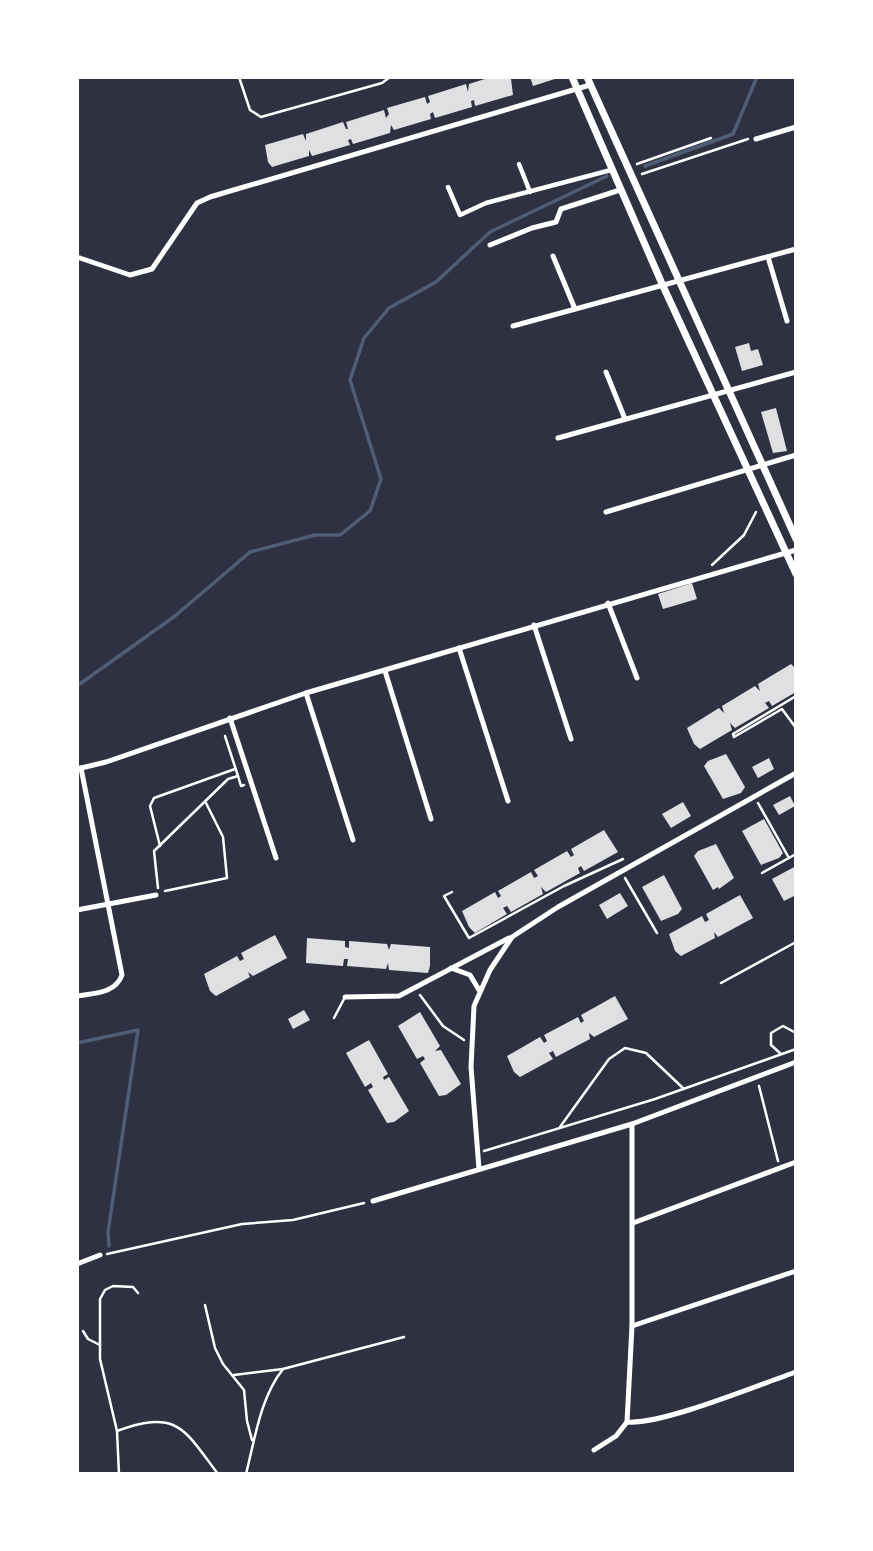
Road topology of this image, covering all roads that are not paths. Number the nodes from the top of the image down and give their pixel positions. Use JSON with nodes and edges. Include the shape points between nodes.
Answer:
{"nodes":[{"id":1,"x":239,"y":77,"type":"edge"},
{"id":2,"x":390,"y":77,"type":"edge"},
{"id":3,"x":572,"y":77,"type":"edge"},
{"id":4,"x":589,"y":81,"type":"edge"},
{"id":5,"x":575,"y":89,"type":"junction"},
{"id":6,"x":796,"y":127,"type":"edge"},
{"id":7,"x":756,"y":139,"type":"road end"},
{"id":8,"x":519,"y":164,"type":"dead end"},
{"id":9,"x":611,"y":170,"type":"junction"},
{"id":10,"x":448,"y":187,"type":"dead end"},
{"id":11,"x":620,"y":190,"type":"junction"},
{"id":12,"x":530,"y":192,"type":"junction"},
{"id":13,"x":490,"y":245,"type":"dead end"},
{"id":14,"x":796,"y":249,"type":"edge"},
{"id":15,"x":553,"y":256,"type":"dead end"},
{"id":16,"x":77,"y":257,"type":"edge"},
{"id":17,"x":768,"y":257,"type":"junction"},
{"id":18,"x":680,"y":281,"type":"junction"},
{"id":19,"x":663,"y":286,"type":"junction"},
{"id":20,"x":575,"y":310,"type":"junction"},
{"id":21,"x":787,"y":321,"type":"dead end"},
{"id":22,"x":513,"y":326,"type":"dead end"},
{"id":23,"x":606,"y":372,"type":"dead end"},
{"id":24,"x":796,"y":372,"type":"edge"},
{"id":25,"x":729,"y":390,"type":"junction"},
{"id":26,"x":713,"y":395,"type":"junction"},
{"id":27,"x":625,"y":419,"type":"junction"},
{"id":28,"x":558,"y":438,"type":"dead end"},
{"id":29,"x":796,"y":455,"type":"edge"},
{"id":30,"x":762,"y":464,"type":"junction"},
{"id":31,"x":747,"y":469,"type":"junction"},
{"id":32,"x":606,"y":512,"type":"dead end"},
{"id":33,"x":796,"y":539,"type":"edge"},
{"id":34,"x":796,"y":550,"type":"edge"},
{"id":35,"x":784,"y":551,"type":"junction"},
{"id":36,"x":796,"y":574,"type":"edge"},
{"id":37,"x":608,"y":603,"type":"junction"},
{"id":38,"x":534,"y":625,"type":"junction"},
{"id":39,"x":459,"y":648,"type":"junction"},
{"id":40,"x":385,"y":671,"type":"junction"},
{"id":41,"x":637,"y":678,"type":"dead end"},
{"id":42,"x":306,"y":693,"type":"junction"},
{"id":43,"x":230,"y":718,"type":"junction"},
{"id":44,"x":571,"y":739,"type":"dead end"},
{"id":45,"x":79,"y":768,"type":"edge"},
{"id":46,"x":796,"y":772,"type":"edge"},
{"id":47,"x":508,"y":801,"type":"dead end"},
{"id":48,"x":431,"y":819,"type":"dead end"},
{"id":49,"x":353,"y":840,"type":"dead end"},
{"id":50,"x":276,"y":858,"type":"dead end"},
{"id":51,"x":156,"y":895,"type":"road end"},
{"id":52,"x":107,"y":904,"type":"junction"},
{"id":53,"x":77,"y":910,"type":"edge"},
{"id":54,"x":512,"y":937,"type":"junction"},
{"id":55,"x":451,"y":968,"type":"junction"},
{"id":56,"x":479,"y":990,"type":"junction"},
{"id":57,"x":77,"y":996,"type":"edge"},
{"id":58,"x":345,"y":997,"type":"joint"},
{"id":59,"x":334,"y":1018,"type":"dead end"},
{"id":60,"x":796,"y":1062,"type":"edge"},
{"id":61,"x":632,"y":1124,"type":"junction"},
{"id":62,"x":796,"y":1163,"type":"edge"},
{"id":63,"x":479,"y":1169,"type":"junction"},
{"id":64,"x":373,"y":1201,"type":"road end"},
{"id":65,"x":633,"y":1223,"type":"junction"},
{"id":66,"x":100,"y":1255,"type":"road end"},
{"id":67,"x":77,"y":1264,"type":"edge"},
{"id":68,"x":796,"y":1271,"type":"edge"},
{"id":69,"x":138,"y":1293,"type":"dead end"},
{"id":70,"x":205,"y":1305,"type":"dead end"},
{"id":71,"x":632,"y":1326,"type":"junction"},
{"id":72,"x":83,"y":1331,"type":"dead end"},
{"id":73,"x":404,"y":1337,"type":"dead end"},
{"id":74,"x":100,"y":1345,"type":"junction"},
{"id":75,"x":283,"y":1369,"type":"junction"},
{"id":76,"x":796,"y":1373,"type":"edge"},
{"id":77,"x":233,"y":1375,"type":"junction"},
{"id":78,"x":627,"y":1422,"type":"junction"},
{"id":79,"x":117,"y":1431,"type":"junction"},
{"id":80,"x":252,"y":1440,"type":"junction"},
{"id":81,"x":594,"y":1450,"type":"dead end"},
{"id":82,"x":119,"y":1474,"type":"edge"},
{"id":83,"x":218,"y":1474,"type":"edge"},
{"id":84,"x":246,"y":1474,"type":"edge"}],
"edges":[{"from":1,"to":2,"type":"lane","via":[[250,110],[261,117]]},
{"from":3,"to":5,"type":"street"},
{"from":4,"to":5,"type":"street"},
{"from":4,"to":18,"type":"street"},
{"from":5,"to":9,"type":"street"},
{"from":5,"to":16,"type":"street","via":[[203,200],[178,227],[166,254],[152,269],[130,275]]},
{"from":6,"to":7,"type":"street"},
{"from":8,"to":12,"type":"street"},
{"from":9,"to":11,"type":"street"},
{"from":9,"to":12,"type":"street"},
{"from":10,"to":12,"type":"street","via":[[460,215]]},
{"from":11,"to":13,"type":"street","via":[[561,209],[556,222]]},
{"from":11,"to":19,"type":"street"},
{"from":14,"to":17,"type":"street"},
{"from":15,"to":20,"type":"street"},
{"from":17,"to":18,"type":"street"},
{"from":17,"to":21,"type":"street"},
{"from":18,"to":19,"type":"street"},
{"from":18,"to":25,"type":"street"},
{"from":19,"to":20,"type":"street"},
{"from":19,"to":26,"type":"street"},
{"from":20,"to":22,"type":"street"},
{"from":23,"to":27,"type":"street"},
{"from":24,"to":25,"type":"street"},
{"from":25,"to":26,"type":"street"},
{"from":25,"to":30,"type":"street"},
{"from":26,"to":27,"type":"street"},
{"from":26,"to":31,"type":"street"},
{"from":27,"to":28,"type":"street"},
{"from":29,"to":30,"type":"street"},
{"from":30,"to":31,"type":"street"},
{"from":30,"to":33,"type":"street"},
{"from":31,"to":32,"type":"street"},
{"from":31,"to":35,"type":"street"},
{"from":34,"to":35,"type":"street"},
{"from":35,"to":36,"type":"street"},
{"from":35,"to":37,"type":"street"},
{"from":37,"to":38,"type":"street"},
{"from":37,"to":41,"type":"street"},
{"from":38,"to":39,"type":"street"},
{"from":38,"to":44,"type":"street"},
{"from":39,"to":40,"type":"street"},
{"from":39,"to":47,"type":"street"},
{"from":40,"to":42,"type":"street"},
{"from":40,"to":48,"type":"street"},
{"from":42,"to":43,"type":"street"},
{"from":42,"to":49,"type":"street"},
{"from":43,"to":45,"type":"street"},
{"from":43,"to":50,"type":"street"},
{"from":45,"to":52,"type":"street"},
{"from":46,"to":54,"type":"street"},
{"from":51,"to":52,"type":"street"},
{"from":52,"to":53,"type":"street"},
{"from":52,"to":57,"type":"street","via":[[122,975],[107,991]]},
{"from":54,"to":55,"type":"street"},
{"from":54,"to":56,"type":"street"},
{"from":55,"to":56,"type":"street","via":[[470,975]]},
{"from":55,"to":58,"type":"street","via":[[398,996]]},
{"from":56,"to":63,"type":"street","via":[[471,1044]]},
{"from":58,"to":59,"type":"lane"},
{"from":60,"to":61,"type":"street"},
{"from":61,"to":63,"type":"street"},
{"from":61,"to":65,"type":"street"},
{"from":62,"to":65,"type":"street"},
{"from":63,"to":64,"type":"street"},
{"from":65,"to":71,"type":"street"},
{"from":66,"to":67,"type":"street"},
{"from":68,"to":71,"type":"street"},
{"from":69,"to":74,"type":"lane","via":[[132,1287],[105,1290],[100,1299]]},
{"from":70,"to":77,"type":"lane","via":[[215,1348]]},
{"from":71,"to":78,"type":"street"},
{"from":72,"to":74,"type":"lane"},
{"from":73,"to":75,"type":"lane"},
{"from":74,"to":79,"type":"lane"},
{"from":75,"to":77,"type":"lane"},
{"from":75,"to":80,"type":"lane","via":[[274,1380]]},
{"from":76,"to":78,"type":"street","via":[[664,1416]]},
{"from":77,"to":80,"type":"lane","via":[[244,1390]]},
{"from":78,"to":81,"type":"street","via":[[616,1436]]},
{"from":79,"to":82,"type":"lane"},
{"from":79,"to":83,"type":"lane","via":[[140,1423],[173,1423],[185,1430]]},
{"from":80,"to":84,"type":"lane"}]}
